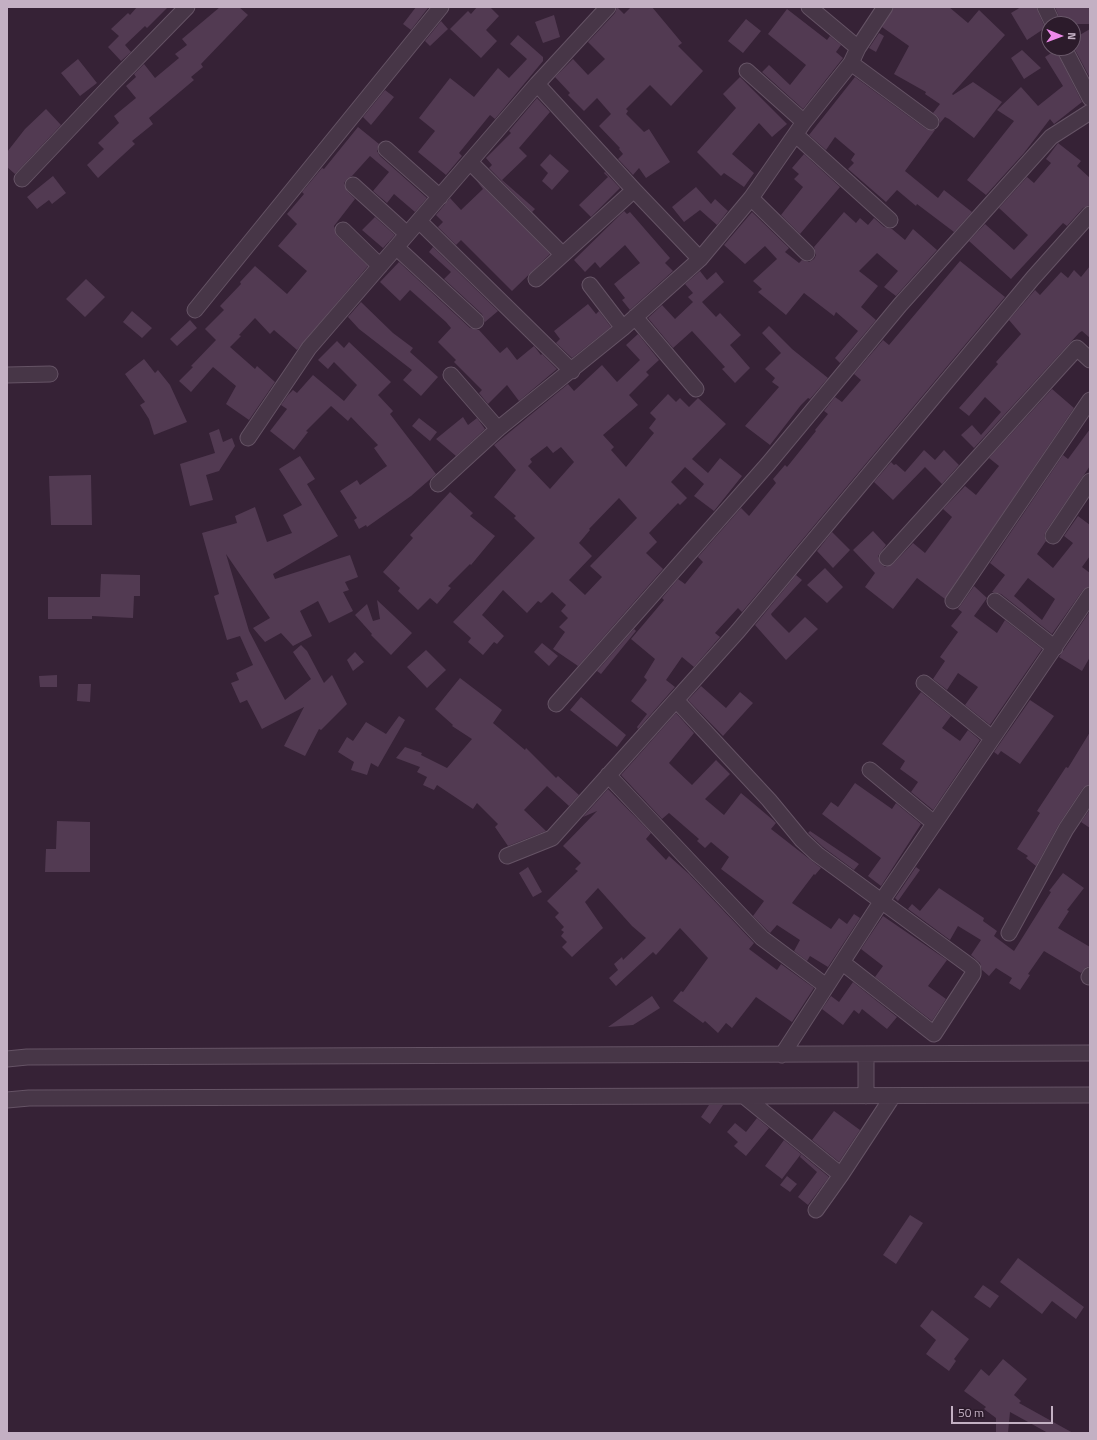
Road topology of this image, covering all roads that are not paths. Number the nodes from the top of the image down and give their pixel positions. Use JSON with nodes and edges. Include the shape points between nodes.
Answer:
{"nodes":[{"id":1,"x":187,"y":7,"type":"edge"},
{"id":2,"x":442,"y":7,"type":"edge"},
{"id":3,"x":608,"y":7,"type":"edge"},
{"id":4,"x":809,"y":7,"type":"edge"},
{"id":5,"x":885,"y":7,"type":"edge"},
{"id":6,"x":858,"y":48,"type":"junction"},
{"id":7,"x":1068,"y":56,"type":"edge"},
{"id":8,"x":851,"y":63,"type":"junction"},
{"id":9,"x":747,"y":70,"type":"dead end"},
{"id":10,"x":537,"y":84,"type":"junction"},
{"id":11,"x":1090,"y":98,"type":"edge"},
{"id":12,"x":1090,"y":112,"type":"edge"},
{"id":13,"x":804,"y":122,"type":"junction"},
{"id":14,"x":931,"y":122,"type":"dead end"},
{"id":15,"x":796,"y":135,"type":"junction"},
{"id":16,"x":386,"y":149,"type":"dead end"},
{"id":17,"x":470,"y":162,"type":"junction"},
{"id":18,"x":22,"y":179,"type":"dead end"},
{"id":19,"x":353,"y":185,"type":"dead end"},
{"id":20,"x":634,"y":190,"type":"junction"},
{"id":21,"x":440,"y":197,"type":"junction"},
{"id":22,"x":751,"y":198,"type":"junction"},
{"id":23,"x":1090,"y":214,"type":"edge"},
{"id":24,"x":890,"y":220,"type":"dead end"},
{"id":25,"x":419,"y":221,"type":"junction"},
{"id":26,"x":343,"y":230,"type":"dead end"},
{"id":27,"x":407,"y":234,"type":"junction"},
{"id":28,"x":396,"y":247,"type":"junction"},
{"id":29,"x":807,"y":253,"type":"dead end"},
{"id":30,"x":562,"y":254,"type":"junction"},
{"id":31,"x":700,"y":259,"type":"junction"},
{"id":32,"x":380,"y":266,"type":"junction"},
{"id":33,"x":536,"y":279,"type":"dead end"},
{"id":34,"x":590,"y":285,"type":"dead end"},
{"id":35,"x":195,"y":310,"type":"dead end"},
{"id":36,"x":635,"y":317,"type":"junction"},
{"id":37,"x":476,"y":321,"type":"dead end"},
{"id":38,"x":623,"y":328,"type":"junction"},
{"id":39,"x":1090,"y":360,"type":"edge"},
{"id":40,"x":572,"y":370,"type":"junction"},
{"id":41,"x":50,"y":374,"type":"dead end"},
{"id":42,"x":7,"y":375,"type":"edge"},
{"id":43,"x":451,"y":375,"type":"dead end"},
{"id":44,"x":696,"y":389,"type":"dead end"},
{"id":45,"x":1090,"y":400,"type":"edge"},
{"id":46,"x":498,"y":429,"type":"junction"},
{"id":47,"x":248,"y":438,"type":"dead end"},
{"id":48,"x":1090,"y":481,"type":"edge"},
{"id":49,"x":438,"y":484,"type":"dead end"},
{"id":50,"x":1053,"y":536,"type":"dead end"},
{"id":51,"x":886,"y":558,"type":"dead end"},
{"id":52,"x":1090,"y":595,"type":"edge"},
{"id":53,"x":953,"y":601,"type":"dead end"},
{"id":54,"x":995,"y":601,"type":"dead end"},
{"id":55,"x":1055,"y":648,"type":"junction"},
{"id":56,"x":924,"y":684,"type":"dead end"},
{"id":57,"x":676,"y":700,"type":"junction"},
{"id":58,"x":556,"y":704,"type":"dead end"},
{"id":59,"x":992,"y":738,"type":"junction"},
{"id":60,"x":870,"y":770,"type":"dead end"},
{"id":61,"x":608,"y":775,"type":"junction"},
{"id":62,"x":1090,"y":793,"type":"edge"},
{"id":63,"x":934,"y":823,"type":"junction"},
{"id":64,"x":507,"y":856,"type":"dead end"},
{"id":65,"x":881,"y":902,"type":"junction"},
{"id":66,"x":1009,"y":933,"type":"dead end"},
{"id":67,"x":842,"y":963,"type":"junction"},
{"id":68,"x":826,"y":986,"type":"junction"},
{"id":69,"x":1090,"y":1053,"type":"edge"},
{"id":70,"x":866,"y":1054,"type":"junction"},
{"id":71,"x":782,"y":1055,"type":"junction"},
{"id":72,"x":7,"y":1059,"type":"edge"},
{"id":73,"x":1090,"y":1095,"type":"edge"},
{"id":74,"x":866,"y":1096,"type":"junction"},
{"id":75,"x":893,"y":1096,"type":"junction"},
{"id":76,"x":745,"y":1097,"type":"junction"},
{"id":77,"x":7,"y":1100,"type":"edge"},
{"id":78,"x":841,"y":1175,"type":"junction"},
{"id":79,"x":816,"y":1210,"type":"dead end"}],
"edges":[{"from":1,"to":18,"type":"street"},
{"from":2,"to":35,"type":"street"},
{"from":3,"to":10,"type":"street"},
{"from":4,"to":6,"type":"street"},
{"from":5,"to":6,"type":"street"},
{"from":6,"to":8,"type":"street"},
{"from":7,"to":11,"type":"street"},
{"from":8,"to":13,"type":"street"},
{"from":8,"to":14,"type":"street"},
{"from":9,"to":13,"type":"street"},
{"from":10,"to":17,"type":"street"},
{"from":10,"to":20,"type":"street"},
{"from":12,"to":58,"type":"street","via":[[1050,137],[900,305],[768,464]]},
{"from":13,"to":15,"type":"street"},
{"from":15,"to":22,"type":"street"},
{"from":15,"to":24,"type":"street"},
{"from":16,"to":21,"type":"street"},
{"from":17,"to":21,"type":"street"},
{"from":17,"to":30,"type":"street"},
{"from":19,"to":27,"type":"street"},
{"from":20,"to":30,"type":"street"},
{"from":20,"to":31,"type":"street"},
{"from":21,"to":25,"type":"street"},
{"from":22,"to":29,"type":"street"},
{"from":22,"to":31,"type":"street"},
{"from":23,"to":57,"type":"street","via":[[1033,278],[738,631]]},
{"from":25,"to":27,"type":"street"},
{"from":25,"to":40,"type":"street"},
{"from":26,"to":32,"type":"street"},
{"from":27,"to":28,"type":"street"},
{"from":28,"to":32,"type":"street"},
{"from":28,"to":37,"type":"street"},
{"from":30,"to":33,"type":"street"},
{"from":31,"to":36,"type":"street"},
{"from":32,"to":47,"type":"street","via":[[309,348]]},
{"from":34,"to":38,"type":"street"},
{"from":36,"to":38,"type":"street"},
{"from":36,"to":44,"type":"street"},
{"from":38,"to":40,"type":"street"},
{"from":39,"to":51,"type":"street","via":[[1077,348]]},
{"from":40,"to":46,"type":"street"},
{"from":41,"to":42,"type":"street"},
{"from":43,"to":46,"type":"street"},
{"from":45,"to":53,"type":"street"},
{"from":46,"to":49,"type":"street"},
{"from":48,"to":50,"type":"street"},
{"from":52,"to":55,"type":"street"},
{"from":54,"to":55,"type":"street"},
{"from":55,"to":59,"type":"street"},
{"from":56,"to":59,"type":"street"},
{"from":57,"to":61,"type":"street"},
{"from":57,"to":65,"type":"street","via":[[769,800],[802,840]]},
{"from":59,"to":63,"type":"street"},
{"from":60,"to":63,"type":"street"},
{"from":61,"to":64,"type":"street","via":[[552,838]]},
{"from":61,"to":68,"type":"street","via":[[762,938]]},
{"from":62,"to":66,"type":"street","via":[[1066,829]]},
{"from":63,"to":65,"type":"street"},
{"from":65,"to":67,"type":"street"},
{"from":65,"to":67,"type":"street","via":[[970,966],[973,974],[934,1034]]},
{"from":67,"to":68,"type":"street"},
{"from":68,"to":71,"type":"street"},
{"from":69,"to":70,"type":"street"},
{"from":70,"to":71,"type":"street"},
{"from":70,"to":74,"type":"street"},
{"from":71,"to":72,"type":"street"},
{"from":73,"to":75,"type":"street"},
{"from":74,"to":75,"type":"street"},
{"from":74,"to":76,"type":"street"},
{"from":75,"to":78,"type":"street"},
{"from":76,"to":77,"type":"street"},
{"from":76,"to":78,"type":"street"},
{"from":78,"to":79,"type":"street"}]}
